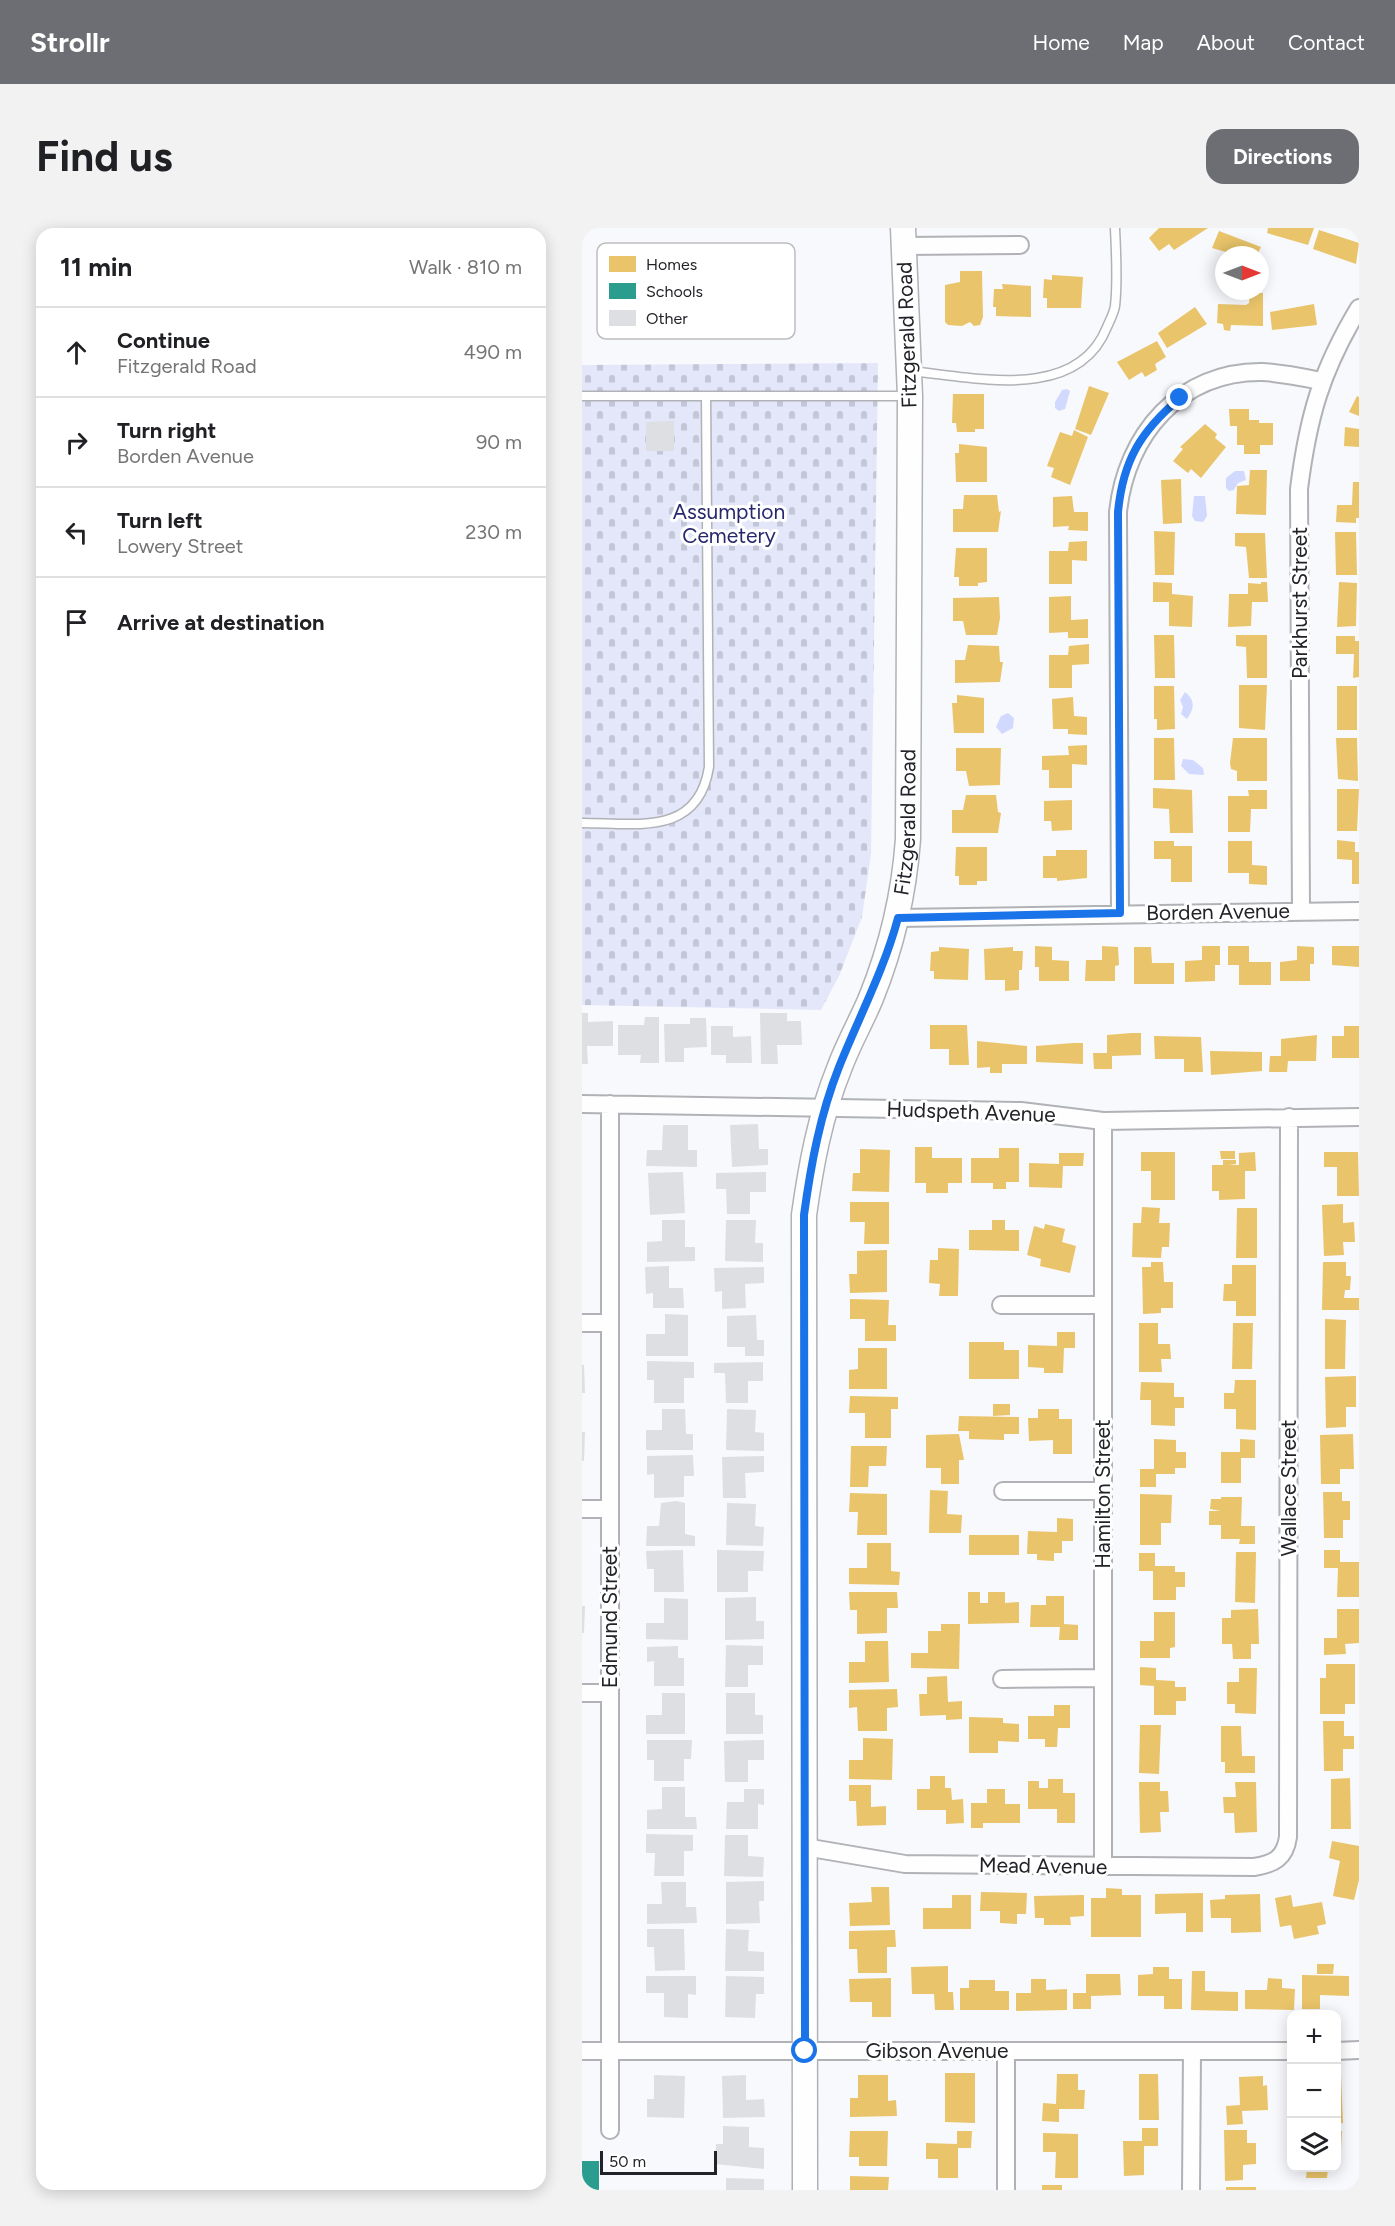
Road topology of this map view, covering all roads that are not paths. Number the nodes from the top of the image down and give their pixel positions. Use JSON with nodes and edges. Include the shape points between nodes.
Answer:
{"nodes":[{"id":1,"x":1115,"y":228,"type":"edge"},
{"id":2,"x":904,"y":237,"type":"edge"},
{"id":3,"x":1020,"y":245,"type":"dead end"},
{"id":4,"x":1359,"y":308,"type":"edge"},
{"id":5,"x":909,"y":370,"type":"junction"},
{"id":6,"x":1321,"y":381,"type":"junction"},
{"id":7,"x":582,"y":396,"type":"edge"},
{"id":8,"x":706,"y":396,"type":"junction"},
{"id":9,"x":910,"y":396,"type":"junction"},
{"id":10,"x":582,"y":823,"type":"edge"},
{"id":11,"x":1301,"y":910,"type":"junction"},
{"id":12,"x":1359,"y":911,"type":"edge"},
{"id":13,"x":1120,"y":913,"type":"junction"},
{"id":14,"x":898,"y":918,"type":"junction"},
{"id":15,"x":582,"y":1104,"type":"edge"},
{"id":16,"x":610,"y":1104,"type":"junction"},
{"id":17,"x":825,"y":1108,"type":"junction"},
{"id":18,"x":1289,"y":1117,"type":"junction"},
{"id":19,"x":1359,"y":1117,"type":"edge"},
{"id":20,"x":1102,"y":1121,"type":"junction"},
{"id":21,"x":1001,"y":1305,"type":"dead end"},
{"id":22,"x":1103,"y":1305,"type":"junction"},
{"id":23,"x":582,"y":1323,"type":"edge"},
{"id":24,"x":610,"y":1323,"type":"junction"},
{"id":25,"x":1003,"y":1491,"type":"dead end"},
{"id":26,"x":1103,"y":1491,"type":"junction"},
{"id":27,"x":582,"y":1509,"type":"edge"},
{"id":28,"x":610,"y":1509,"type":"junction"},
{"id":29,"x":1103,"y":1678,"type":"junction"},
{"id":30,"x":1002,"y":1679,"type":"dead end"},
{"id":31,"x":582,"y":1693,"type":"edge"},
{"id":32,"x":610,"y":1693,"type":"junction"},
{"id":33,"x":805,"y":1847,"type":"junction"},
{"id":34,"x":1281,"y":1857,"type":"joint"},
{"id":35,"x":1103,"y":1867,"type":"junction"},
{"id":36,"x":1341,"y":2050,"type":"edge"},
{"id":37,"x":1359,"y":2050,"type":"edge"},
{"id":38,"x":582,"y":2051,"type":"edge"},
{"id":39,"x":610,"y":2051,"type":"junction"},
{"id":40,"x":805,"y":2051,"type":"junction"},
{"id":41,"x":1006,"y":2051,"type":"junction"},
{"id":42,"x":1192,"y":2051,"type":"junction"},
{"id":43,"x":1287,"y":2051,"type":"edge"},
{"id":44,"x":610,"y":2130,"type":"dead end"},
{"id":45,"x":805,"y":2190,"type":"edge"},
{"id":46,"x":1006,"y":2190,"type":"edge"},
{"id":47,"x":1191,"y":2190,"type":"edge"}],
"edges":[{"from":1,"to":5,"type":"lane","via":[[1115,308],[1103,339],[1087,358],[1060,375],[1023,380]]},
{"from":2,"to":3,"type":"street"},
{"from":2,"to":5,"type":"main road","name":"Fitzgerald Road"},
{"from":4,"to":6,"type":"street","name":"Parkhurst Street"},
{"from":5,"to":9,"type":"main road","name":"Fitzgerald Road"},
{"from":6,"to":11,"type":"street","name":"Parkhurst Street","via":[[1306,435],[1299,489]]},
{"from":6,"to":13,"type":"street","via":[[1260,372],[1231,375],[1205,384],[1158,416],[1127,465],[1118,512]]},
{"from":7,"to":8,"type":"lane"},
{"from":8,"to":9,"type":"lane"},
{"from":8,"to":10,"type":"lane","via":[[706,785],[698,801],[668,821]]},
{"from":9,"to":14,"type":"main road","name":"Fitzgerald Road","via":[[908,839]]},
{"from":11,"to":12,"type":"street","name":"Borden Avenue"},
{"from":11,"to":13,"type":"street","name":"Borden Avenue"},
{"from":13,"to":14,"type":"street","name":"Borden Avenue"},
{"from":14,"to":17,"type":"main road","name":"Fitzgerald Road","via":[[870,1000]]},
{"from":15,"to":16,"type":"street","name":"Hudspeth Avenue"},
{"from":16,"to":17,"type":"street","name":"Hudspeth Avenue"},
{"from":16,"to":24,"type":"street","name":"Edmund Street"},
{"from":17,"to":20,"type":"street","name":"Hudspeth Avenue","via":[[1021,1111]]},
{"from":17,"to":33,"type":"main road","name":"Fitzgerald Road","via":[[811,1161],[804,1215]]},
{"from":18,"to":19,"type":"street","name":"Hudspeth Avenue"},
{"from":18,"to":20,"type":"street","name":"Hudspeth Avenue"},
{"from":18,"to":34,"type":"street","name":"Wallace Street","via":[[1288,1826],[1287,1848]]},
{"from":20,"to":22,"type":"street","name":"Hamilton Street"},
{"from":21,"to":22,"type":"street"},
{"from":22,"to":26,"type":"street","name":"Hamilton Street"},
{"from":23,"to":24,"type":"street"},
{"from":24,"to":28,"type":"street","name":"Edmund Street"},
{"from":25,"to":26,"type":"street"},
{"from":26,"to":29,"type":"street","name":"Hamilton Street"},
{"from":27,"to":28,"type":"street"},
{"from":28,"to":32,"type":"street","name":"Edmund Street"},
{"from":29,"to":30,"type":"street"},
{"from":29,"to":35,"type":"street","name":"Hamilton Street"},
{"from":31,"to":32,"type":"street"},
{"from":32,"to":39,"type":"street","name":"Edmund Street"},
{"from":33,"to":35,"type":"street","name":"Mead Avenue","via":[[905,1864]]},
{"from":33,"to":40,"type":"main road","name":"Fitzgerald Road"},
{"from":34,"to":35,"type":"street","name":"Mead Avenue","via":[[1269,1865],[1254,1867]]},
{"from":36,"to":37,"type":"street"},
{"from":38,"to":39,"type":"street","name":"Gibson Avenue"},
{"from":39,"to":40,"type":"street","name":"Gibson Avenue"},
{"from":39,"to":44,"type":"street","name":"Edmund Street"},
{"from":40,"to":41,"type":"street","name":"Gibson Avenue"},
{"from":40,"to":45,"type":"main road","name":"Fitzgerald Road"},
{"from":41,"to":42,"type":"street","name":"Gibson Avenue"},
{"from":41,"to":46,"type":"street"},
{"from":42,"to":43,"type":"street","name":"Gibson Avenue"},
{"from":42,"to":47,"type":"street"}]}
